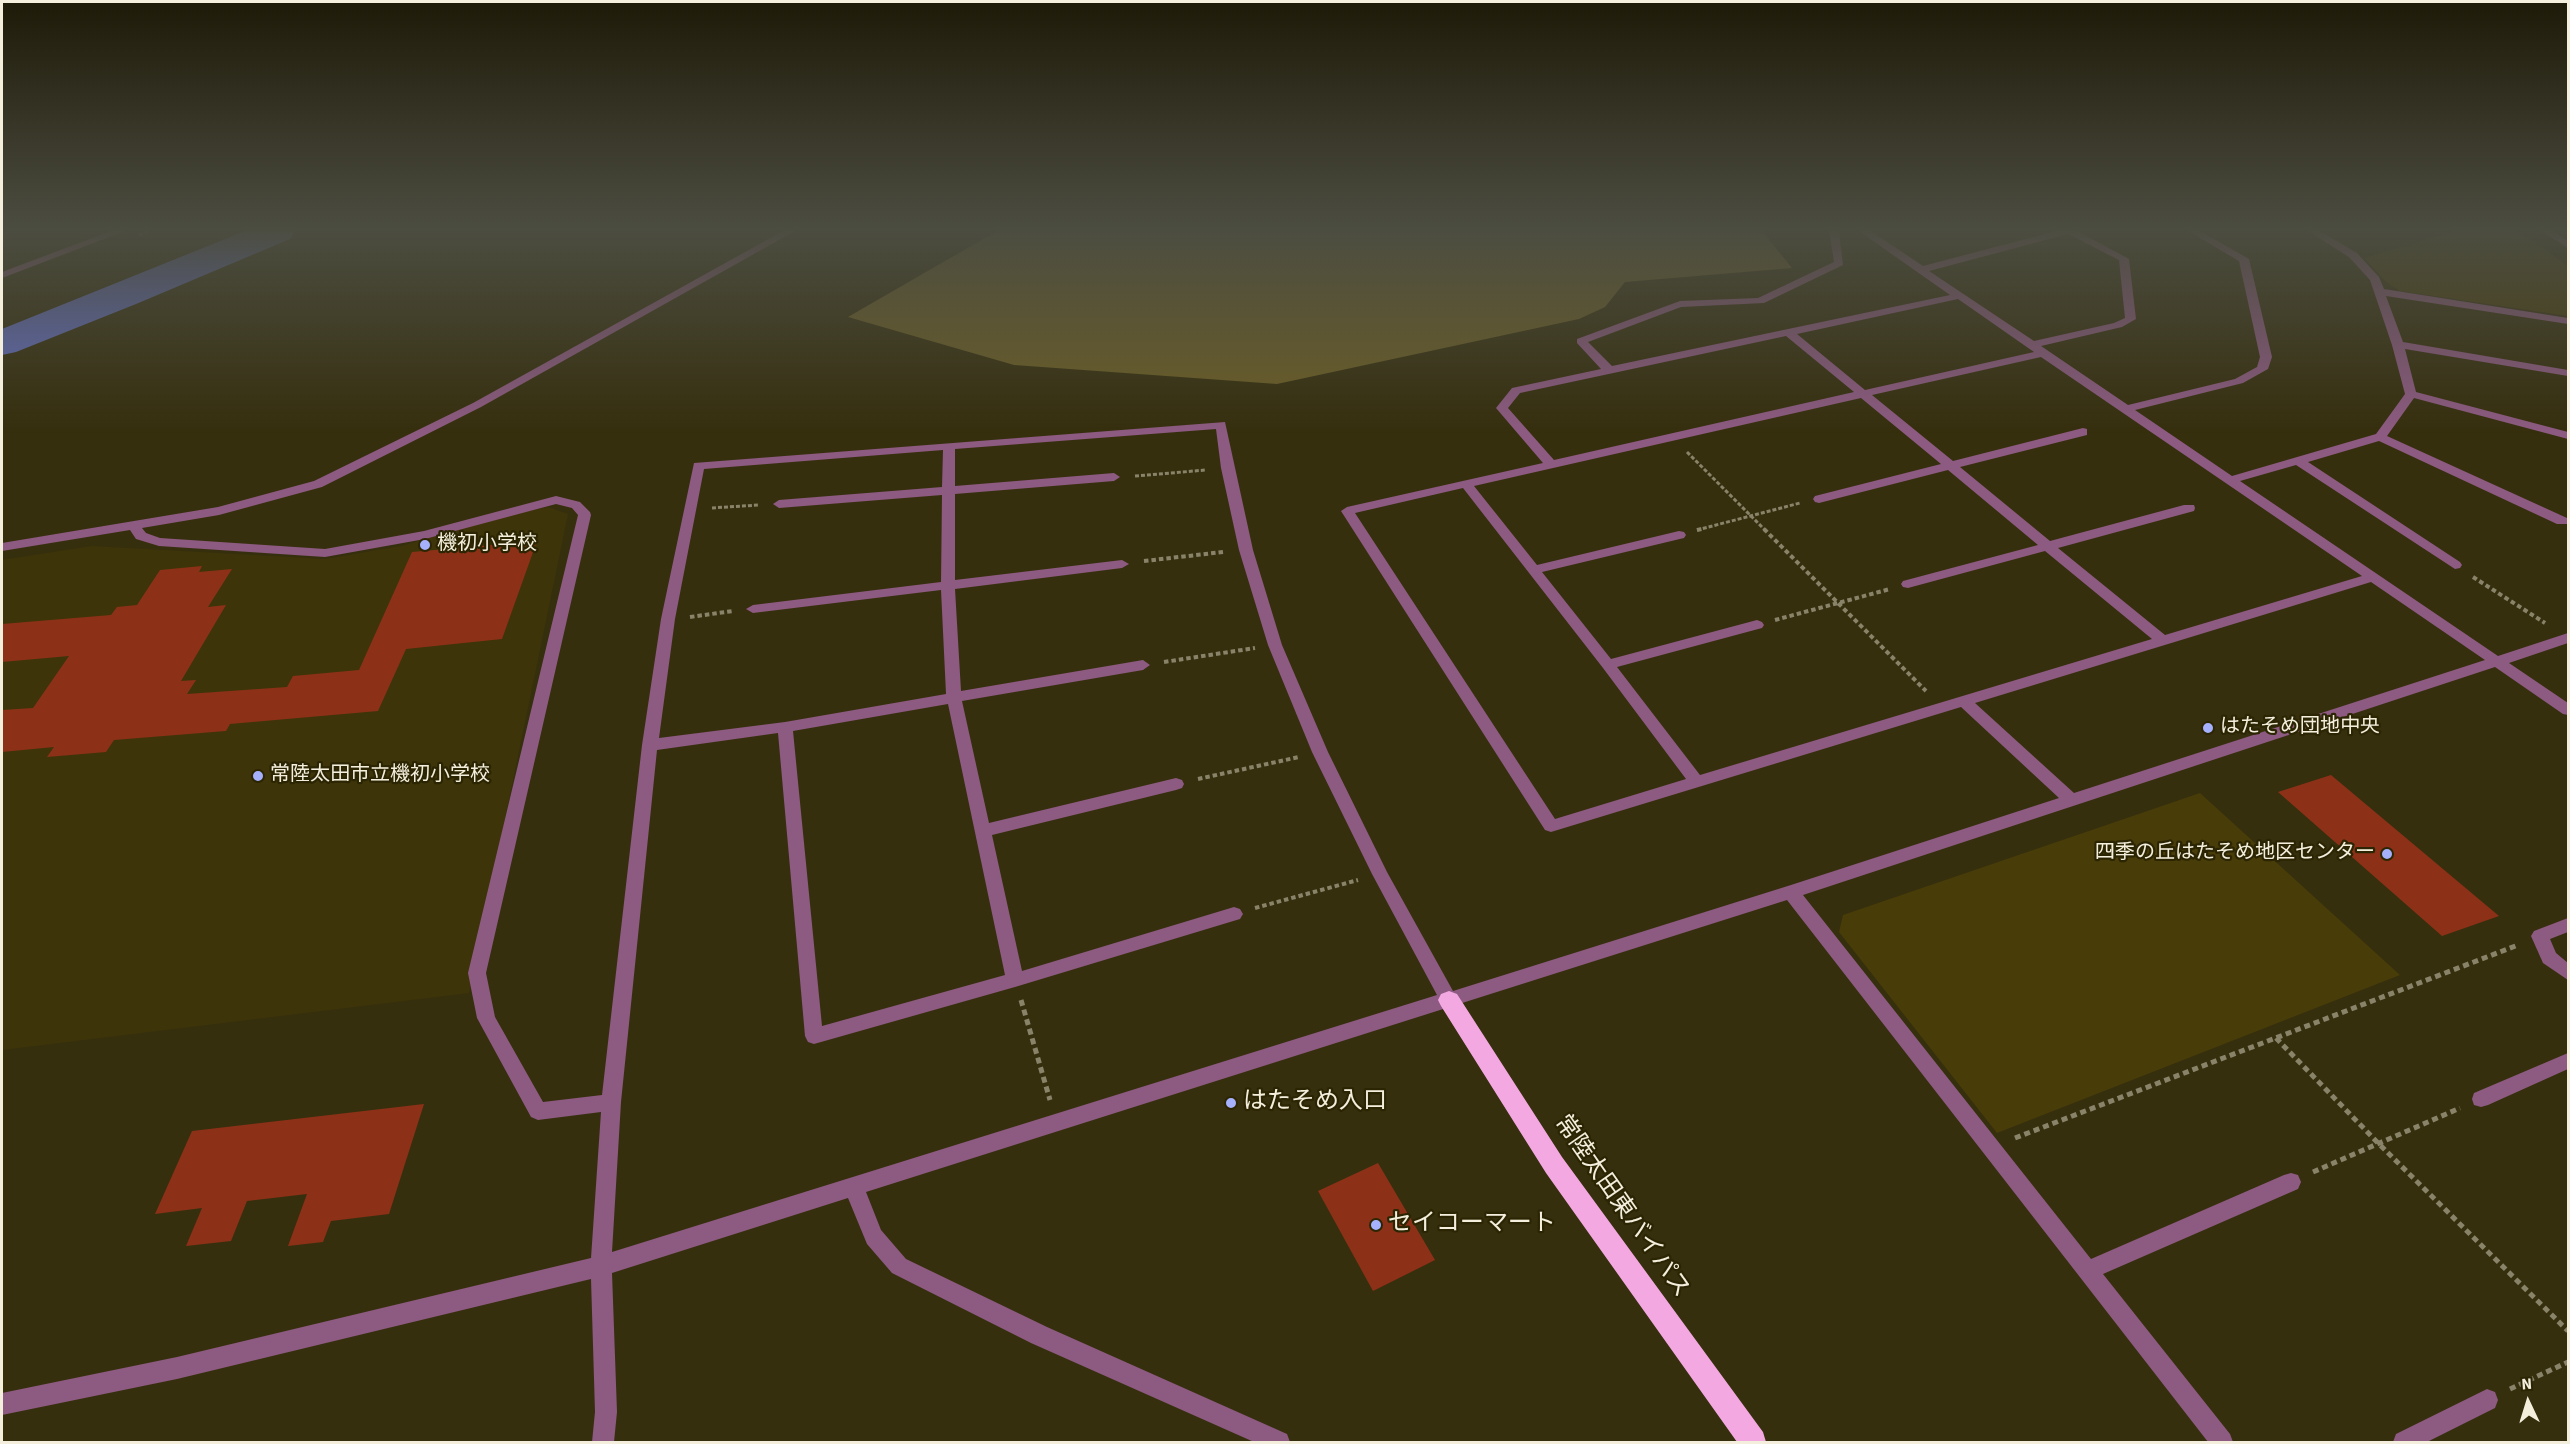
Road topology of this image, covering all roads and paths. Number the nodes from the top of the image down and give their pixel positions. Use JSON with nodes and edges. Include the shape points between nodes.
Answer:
{"nodes":[{"id":1,"x":669,"y":298,"type":"edge"},
{"id":2,"x":1767,"y":298,"type":"edge"},
{"id":3,"x":1948,"y":298,"type":"edge"},
{"id":4,"x":1963,"y":298,"type":"edge"},
{"id":5,"x":2129,"y":298,"type":"edge"},
{"id":6,"x":2253,"y":298,"type":"edge"},
{"id":7,"x":2383,"y":298,"type":"edge"},
{"id":8,"x":2422,"y":298,"type":"edge"},
{"id":9,"x":2568,"y":321,"type":"edge"},
{"id":10,"x":1788,"y":332,"type":"junction"},
{"id":11,"x":2032,"y":345,"type":"junction"},
{"id":12,"x":2398,"y":345,"type":"junction"},
{"id":13,"x":2043,"y":352,"type":"junction"},
{"id":14,"x":1610,"y":371,"type":"junction"},
{"id":15,"x":2568,"y":373,"type":"edge"},
{"id":16,"x":1863,"y":394,"type":"junction"},
{"id":17,"x":2410,"y":394,"type":"junction"},
{"id":18,"x":2126,"y":409,"type":"junction"},
{"id":19,"x":2083,"y":432,"type":"dead end"},
{"id":20,"x":2568,"y":436,"type":"edge"},
{"id":21,"x":1672,"y":437,"type":"junction"},
{"id":22,"x":2380,"y":437,"type":"junction"},
{"id":23,"x":949,"y":447,"type":"junction"},
{"id":24,"x":2300,"y":462,"type":"junction"},
{"id":25,"x":1551,"y":465,"type":"junction"},
{"id":26,"x":1950,"y":465,"type":"junction"},
{"id":27,"x":1227,"y":468,"type":"junction"},
{"id":28,"x":1114,"y":477,"type":"joint"},
{"id":29,"x":2231,"y":480,"type":"junction"},
{"id":30,"x":1466,"y":484,"type":"junction"},
{"id":31,"x":950,"y":490,"type":"junction"},
{"id":32,"x":1819,"y":499,"type":"joint"},
{"id":33,"x":779,"y":504,"type":"joint"},
{"id":34,"x":2189,"y":508,"type":"dead end"},
{"id":35,"x":687,"y":510,"type":"junction"},
{"id":36,"x":1751,"y":516,"type":"junction"},
{"id":37,"x":2562,"y":520,"type":"dead end"},
{"id":38,"x":134,"y":526,"type":"junction"},
{"id":39,"x":1679,"y":535,"type":"joint"},
{"id":40,"x":2048,"y":546,"type":"junction"},
{"id":41,"x":2,"y":547,"type":"edge"},
{"id":42,"x":1246,"y":550,"type":"junction"},
{"id":43,"x":1122,"y":564,"type":"joint"},
{"id":44,"x":2455,"y":565,"type":"joint"},
{"id":45,"x":1534,"y":570,"type":"junction"},
{"id":46,"x":2374,"y":577,"type":"junction"},
{"id":47,"x":1908,"y":584,"type":"joint"},
{"id":48,"x":948,"y":587,"type":"junction"},
{"id":49,"x":1838,"y":603,"type":"junction"},
{"id":50,"x":753,"y":609,"type":"joint"},
{"id":51,"x":668,"y":619,"type":"junction"},
{"id":52,"x":1757,"y":625,"type":"joint"},
{"id":53,"x":2568,"y":638,"type":"edge"},
{"id":54,"x":2163,"y":640,"type":"junction"},
{"id":55,"x":1275,"y":645,"type":"junction"},
{"id":56,"x":2498,"y":662,"type":"junction"},
{"id":57,"x":1143,"y":665,"type":"joint"},
{"id":58,"x":1608,"y":665,"type":"junction"},
{"id":59,"x":954,"y":698,"type":"junction"},
{"id":60,"x":1963,"y":701,"type":"junction"},
{"id":61,"x":1941,"y":707,"type":"junction"},
{"id":62,"x":2568,"y":710,"type":"edge"},
{"id":63,"x":785,"y":727,"type":"junction"},
{"id":64,"x":650,"y":745,"type":"junction"},
{"id":65,"x":1320,"y":752,"type":"junction"},
{"id":66,"x":1696,"y":782,"type":"junction"},
{"id":67,"x":1176,"y":784,"type":"joint"},
{"id":68,"x":2072,"y":801,"type":"junction"},
{"id":69,"x":982,"y":831,"type":"junction"},
{"id":70,"x":1380,"y":874,"type":"junction"},
{"id":71,"x":1791,"y":892,"type":"junction"},
{"id":72,"x":1234,"y":914,"type":"joint"},
{"id":73,"x":2568,"y":925,"type":"edge"},
{"id":74,"x":2540,"y":936,"type":"junction"},
{"id":75,"x":2568,"y":973,"type":"edge"},
{"id":76,"x":1015,"y":980,"type":"junction"},
{"id":77,"x":1449,"y":1000,"type":"junction"},
{"id":78,"x":2276,"y":1038,"type":"junction"},
{"id":79,"x":2568,"y":1061,"type":"edge"},
{"id":80,"x":2481,"y":1099,"type":"joint"},
{"id":81,"x":611,"y":1102,"type":"junction"},
{"id":82,"x":1057,"y":1122,"type":"junction"},
{"id":83,"x":2379,"y":1144,"type":"junction"},
{"id":84,"x":1989,"y":1148,"type":"junction"},
{"id":85,"x":2291,"y":1182,"type":"joint"},
{"id":86,"x":853,"y":1185,"type":"junction"},
{"id":87,"x":601,"y":1266,"type":"junction"},
{"id":88,"x":2087,"y":1271,"type":"junction"},
{"id":89,"x":2568,"y":1331,"type":"edge"},
{"id":90,"x":2568,"y":1362,"type":"edge"},
{"id":91,"x":2487,"y":1400,"type":"joint"},
{"id":92,"x":2,"y":1404,"type":"edge"},
{"id":93,"x":603,"y":1443,"type":"edge"},
{"id":94,"x":1279,"y":1443,"type":"edge"},
{"id":95,"x":1753,"y":1443,"type":"edge"},
{"id":96,"x":2223,"y":1443,"type":"edge"},
{"id":97,"x":2404,"y":1443,"type":"edge"}],
"edges":[{"from":1,"to":38,"type":"street","via":[[477,405],[318,484],[219,511]]},
{"from":2,"to":14,"type":"street","via":[[1760,302],[1680,304],[1581,341]]},
{"from":3,"to":10,"type":"street"},
{"from":4,"to":11,"type":"street"},
{"from":5,"to":11,"type":"street","via":[[2131,319]]},
{"from":6,"to":18,"type":"street","via":[[2266,357],[2262,369],[2239,381]]},
{"from":7,"to":12,"type":"street"},
{"from":8,"to":9,"type":"street"},
{"from":10,"to":14,"type":"street"},
{"from":10,"to":16,"type":"street"},
{"from":11,"to":13,"type":"street"},
{"from":12,"to":15,"type":"street"},
{"from":12,"to":17,"type":"street"},
{"from":13,"to":16,"type":"street"},
{"from":13,"to":18,"type":"street"},
{"from":14,"to":25,"type":"street","via":[[1516,390],[1502,408]]},
{"from":16,"to":21,"type":"street"},
{"from":16,"to":26,"type":"street"},
{"from":17,"to":20,"type":"street"},
{"from":17,"to":22,"type":"street"},
{"from":18,"to":29,"type":"street"},
{"from":19,"to":26,"type":"street"},
{"from":21,"to":25,"type":"street"},
{"from":21,"to":36,"type":"path"},
{"from":22,"to":24,"type":"street"},
{"from":22,"to":37,"type":"street"},
{"from":23,"to":27,"type":"street","via":[[1221,425]]},
{"from":23,"to":31,"type":"street"},
{"from":23,"to":35,"type":"street","via":[[698,466]]},
{"from":24,"to":29,"type":"street"},
{"from":24,"to":44,"type":"street"},
{"from":25,"to":30,"type":"street"},
{"from":26,"to":32,"type":"street"},
{"from":26,"to":40,"type":"street"},
{"from":27,"to":28,"type":"path"},
{"from":27,"to":42,"type":"street"},
{"from":28,"to":31,"type":"street"},
{"from":29,"to":46,"type":"street"},
{"from":30,"to":45,"type":"street"},
{"from":30,"to":66,"type":"street","via":[[1347,511],[1551,826]]},
{"from":31,"to":33,"type":"street"},
{"from":31,"to":48,"type":"street"},
{"from":32,"to":36,"type":"path"},
{"from":33,"to":35,"type":"path"},
{"from":34,"to":40,"type":"street"},
{"from":35,"to":51,"type":"street"},
{"from":36,"to":39,"type":"path"},
{"from":36,"to":49,"type":"path"},
{"from":38,"to":41,"type":"street"},
{"from":38,"to":81,"type":"street","via":[[141,536],[159,542],[325,553],[425,535],[556,500],[576,505],[585,514],[477,973],[486,1018],[538,1112]]},
{"from":39,"to":45,"type":"street"},
{"from":40,"to":47,"type":"street"},
{"from":40,"to":54,"type":"street"},
{"from":42,"to":43,"type":"path"},
{"from":42,"to":55,"type":"street"},
{"from":43,"to":48,"type":"street"},
{"from":44,"to":53,"type":"path"},
{"from":45,"to":58,"type":"street"},
{"from":46,"to":54,"type":"street"},
{"from":46,"to":56,"type":"street"},
{"from":47,"to":49,"type":"path"},
{"from":48,"to":50,"type":"street"},
{"from":48,"to":59,"type":"street"},
{"from":49,"to":52,"type":"path"},
{"from":49,"to":61,"type":"path"},
{"from":50,"to":51,"type":"path"},
{"from":51,"to":64,"type":"street"},
{"from":52,"to":58,"type":"street"},
{"from":53,"to":56,"type":"street"},
{"from":54,"to":60,"type":"street"},
{"from":55,"to":57,"type":"path"},
{"from":55,"to":65,"type":"street"},
{"from":56,"to":62,"type":"street"},
{"from":56,"to":68,"type":"street"},
{"from":57,"to":59,"type":"street"},
{"from":58,"to":66,"type":"street"},
{"from":59,"to":63,"type":"street"},
{"from":59,"to":69,"type":"street"},
{"from":60,"to":61,"type":"street"},
{"from":60,"to":68,"type":"street"},
{"from":61,"to":66,"type":"street"},
{"from":63,"to":64,"type":"street"},
{"from":63,"to":76,"type":"street","via":[[814,1036]]},
{"from":64,"to":81,"type":"street"},
{"from":65,"to":67,"type":"path"},
{"from":65,"to":70,"type":"street"},
{"from":67,"to":69,"type":"street"},
{"from":68,"to":71,"type":"street"},
{"from":69,"to":76,"type":"street"},
{"from":70,"to":72,"type":"path"},
{"from":70,"to":77,"type":"street"},
{"from":71,"to":77,"type":"street"},
{"from":71,"to":84,"type":"street"},
{"from":72,"to":76,"type":"street"},
{"from":73,"to":74,"type":"street"},
{"from":74,"to":75,"type":"street","via":[[2549,958]]},
{"from":74,"to":78,"type":"path"},
{"from":76,"to":82,"type":"path"},
{"from":77,"to":82,"type":"street"},
{"from":77,"to":95,"type":"highway","name":"常陸太田東バイパス","via":[[1554,1165]]},
{"from":78,"to":83,"type":"path"},
{"from":78,"to":84,"type":"path"},
{"from":79,"to":80,"type":"street"},
{"from":80,"to":83,"type":"path"},
{"from":81,"to":87,"type":"street"},
{"from":82,"to":86,"type":"street"},
{"from":83,"to":85,"type":"path"},
{"from":83,"to":89,"type":"path"},
{"from":84,"to":88,"type":"street"},
{"from":85,"to":88,"type":"street"},
{"from":86,"to":87,"type":"street"},
{"from":86,"to":94,"type":"street","via":[[874,1237],[899,1266],[1039,1335]]},
{"from":87,"to":92,"type":"street","via":[[177,1368]]},
{"from":87,"to":93,"type":"street","via":[[606,1412]]},
{"from":88,"to":96,"type":"street"},
{"from":90,"to":91,"type":"path"},
{"from":91,"to":97,"type":"street"}]}
